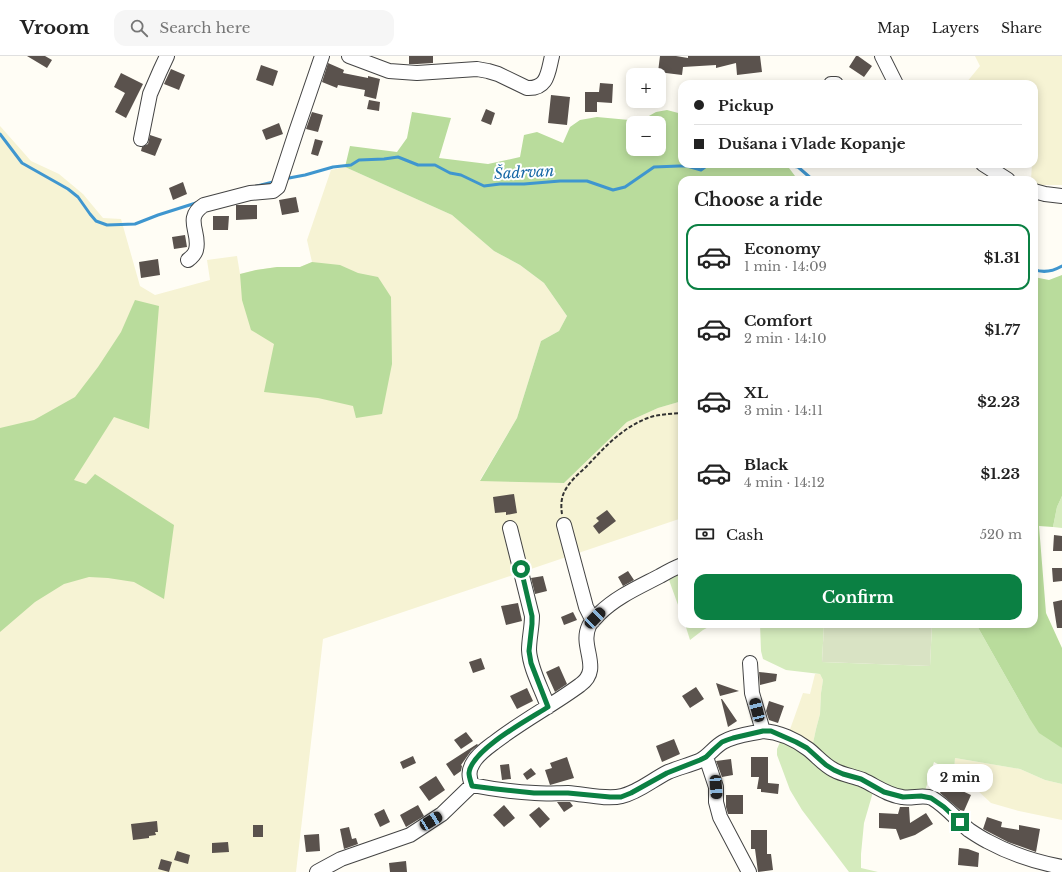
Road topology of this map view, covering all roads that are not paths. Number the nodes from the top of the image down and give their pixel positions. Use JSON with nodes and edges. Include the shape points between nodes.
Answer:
{"nodes":[{"id":1,"x":167,"y":56,"type":"edge"},
{"id":2,"x":322,"y":56,"type":"edge"},
{"id":3,"x":349,"y":56,"type":"edge"},
{"id":4,"x":552,"y":56,"type":"edge"},
{"id":5,"x":882,"y":56,"type":"edge"},
{"id":6,"x":894,"y":80,"type":"edge"},
{"id":7,"x":141,"y":139,"type":"dead end"},
{"id":8,"x":988,"y":168,"type":"edge"},
{"id":9,"x":1002,"y":176,"type":"edge"},
{"id":10,"x":1038,"y":192,"type":"edge"},
{"id":11,"x":1062,"y":196,"type":"edge"},
{"id":12,"x":188,"y":260,"type":"dead end"},
{"id":13,"x":564,"y":525,"type":"road end"},
{"id":14,"x":510,"y":528,"type":"dead end"},
{"id":15,"x":678,"y":567,"type":"edge"},
{"id":16,"x":593,"y":621,"type":"junction"},
{"id":17,"x":750,"y":664,"type":"dead end"},
{"id":18,"x":548,"y":707,"type":"junction"},
{"id":19,"x":763,"y":731,"type":"junction"},
{"id":20,"x":706,"y":757,"type":"junction"},
{"id":21,"x":472,"y":786,"type":"junction"},
{"id":22,"x":1062,"y":867,"type":"edge"},
{"id":23,"x":317,"y":872,"type":"edge"},
{"id":24,"x":749,"y":872,"type":"edge"}],
"edges":[{"from":1,"to":7,"type":"street","via":[[150,94]]},
{"from":2,"to":12,"type":"street","via":[[278,187],[273,191],[250,193],[198,208],[193,219],[196,249]]},
{"from":3,"to":4,"type":"street","via":[[389,71],[417,73],[477,69],[498,74],[532,88],[541,85],[546,79]]},
{"from":5,"to":6,"type":"street"},
{"from":8,"to":9,"type":"street"},
{"from":10,"to":11,"type":"street"},
{"from":13,"to":16,"type":"street","via":[[586,607]]},
{"from":14,"to":18,"type":"street","via":[[532,616],[529,651],[531,663]]},
{"from":15,"to":16,"type":"street","via":[[625,594],[606,607]]},
{"from":16,"to":18,"type":"street","via":[[589,626],[586,640],[590,675],[583,683]]},
{"from":17,"to":19,"type":"street","via":[[752,693]]},
{"from":18,"to":21,"type":"street","via":[[510,731],[478,756],[472,763],[469,775]]},
{"from":19,"to":20,"type":"street","via":[[722,742]]},
{"from":19,"to":22,"type":"street","via":[[771,731],[796,742],[834,770],[861,779],[884,792],[903,797],[931,798],[971,831],[1003,850]]},
{"from":20,"to":21,"type":"street","via":[[667,773],[621,797],[534,793]]},
{"from":20,"to":24,"type":"street","via":[[716,787],[720,817]]},
{"from":21,"to":23,"type":"street","via":[[442,814],[410,834],[341,859]]}]}
